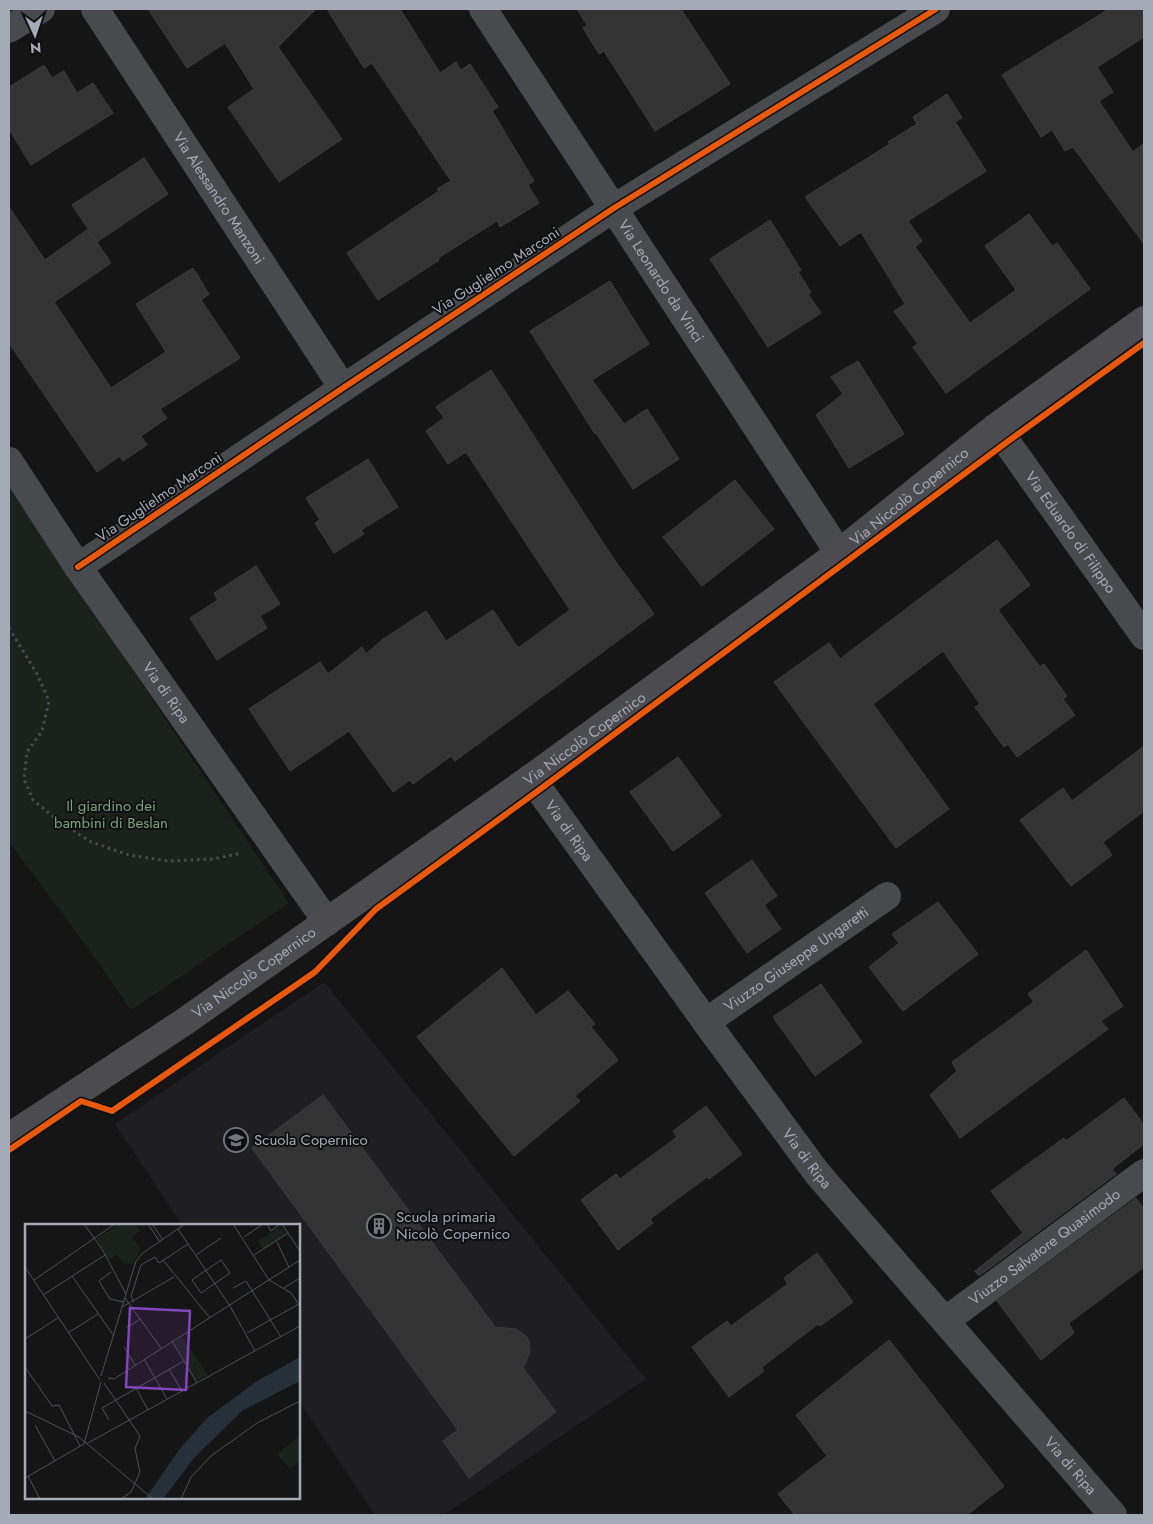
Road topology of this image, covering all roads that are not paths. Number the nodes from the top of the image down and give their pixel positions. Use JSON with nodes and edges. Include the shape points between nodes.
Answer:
{"nodes":[{"id":1,"x":41,"y":9,"type":"edge"},
{"id":2,"x":95,"y":9,"type":"edge"},
{"id":3,"x":483,"y":9,"type":"edge"},
{"id":4,"x":936,"y":9,"type":"edge"},
{"id":5,"x":9,"y":29,"type":"edge"},
{"id":6,"x":614,"y":208,"type":"junction"},
{"id":7,"x":1144,"y":320,"type":"edge"},
{"id":8,"x":343,"y":388,"type":"junction"},
{"id":9,"x":996,"y":427,"type":"junction"},
{"id":10,"x":9,"y":461,"type":"edge"},
{"id":11,"x":839,"y":553,"type":"junction"},
{"id":12,"x":78,"y":568,"type":"junction"},
{"id":13,"x":1144,"y":636,"type":"edge"},
{"id":14,"x":531,"y":778,"type":"junction"},
{"id":15,"x":887,"y":896,"type":"dead end"},
{"id":16,"x":326,"y":922,"type":"junction"},
{"id":17,"x":706,"y":1022,"type":"junction"},
{"id":18,"x":9,"y":1137,"type":"edge"},
{"id":19,"x":1144,"y":1173,"type":"edge"},
{"id":20,"x":945,"y":1321,"type":"junction"},
{"id":21,"x":1113,"y":1515,"type":"edge"}],
"edges":[{"from":1,"to":5,"type":"street"},
{"from":2,"to":8,"type":"street","name":"Via Alessandro Manzoni"},
{"from":3,"to":6,"type":"street","name":"Via Leonardo da Vinci"},
{"from":4,"to":6,"type":"street","name":"Via Guglielmo Marconi"},
{"from":6,"to":8,"type":"street","name":"Via Guglielmo Marconi"},
{"from":6,"to":11,"type":"street","name":"Via Leonardo da Vinci"},
{"from":7,"to":9,"type":"main road","name":"Via Niccolò Copernico"},
{"from":8,"to":12,"type":"street","name":"Via Guglielmo Marconi"},
{"from":9,"to":11,"type":"main road","name":"Via Niccolò Copernico"},
{"from":9,"to":13,"type":"street","name":"Via Eduardo di Filippo"},
{"from":10,"to":12,"type":"street","name":"Via di Ripa"},
{"from":11,"to":14,"type":"main road","name":"Via Niccolò Copernico"},
{"from":12,"to":16,"type":"street","name":"Via di Ripa"},
{"from":14,"to":16,"type":"main road","name":"Via Niccolò Copernico"},
{"from":14,"to":17,"type":"street","name":"Via di Ripa"},
{"from":15,"to":17,"type":"street","name":"Viuzzo Giuseppe Ungaretti"},
{"from":16,"to":18,"type":"main road","name":"Via Niccolò Copernico","via":[[184,1022]]},
{"from":17,"to":20,"type":"street","name":"Via di Ripa","via":[[817,1173]]},
{"from":19,"to":20,"type":"street","name":"Viuzzo Salvatore Quasimodo"},
{"from":20,"to":21,"type":"street","name":"Via di Ripa"}]}
